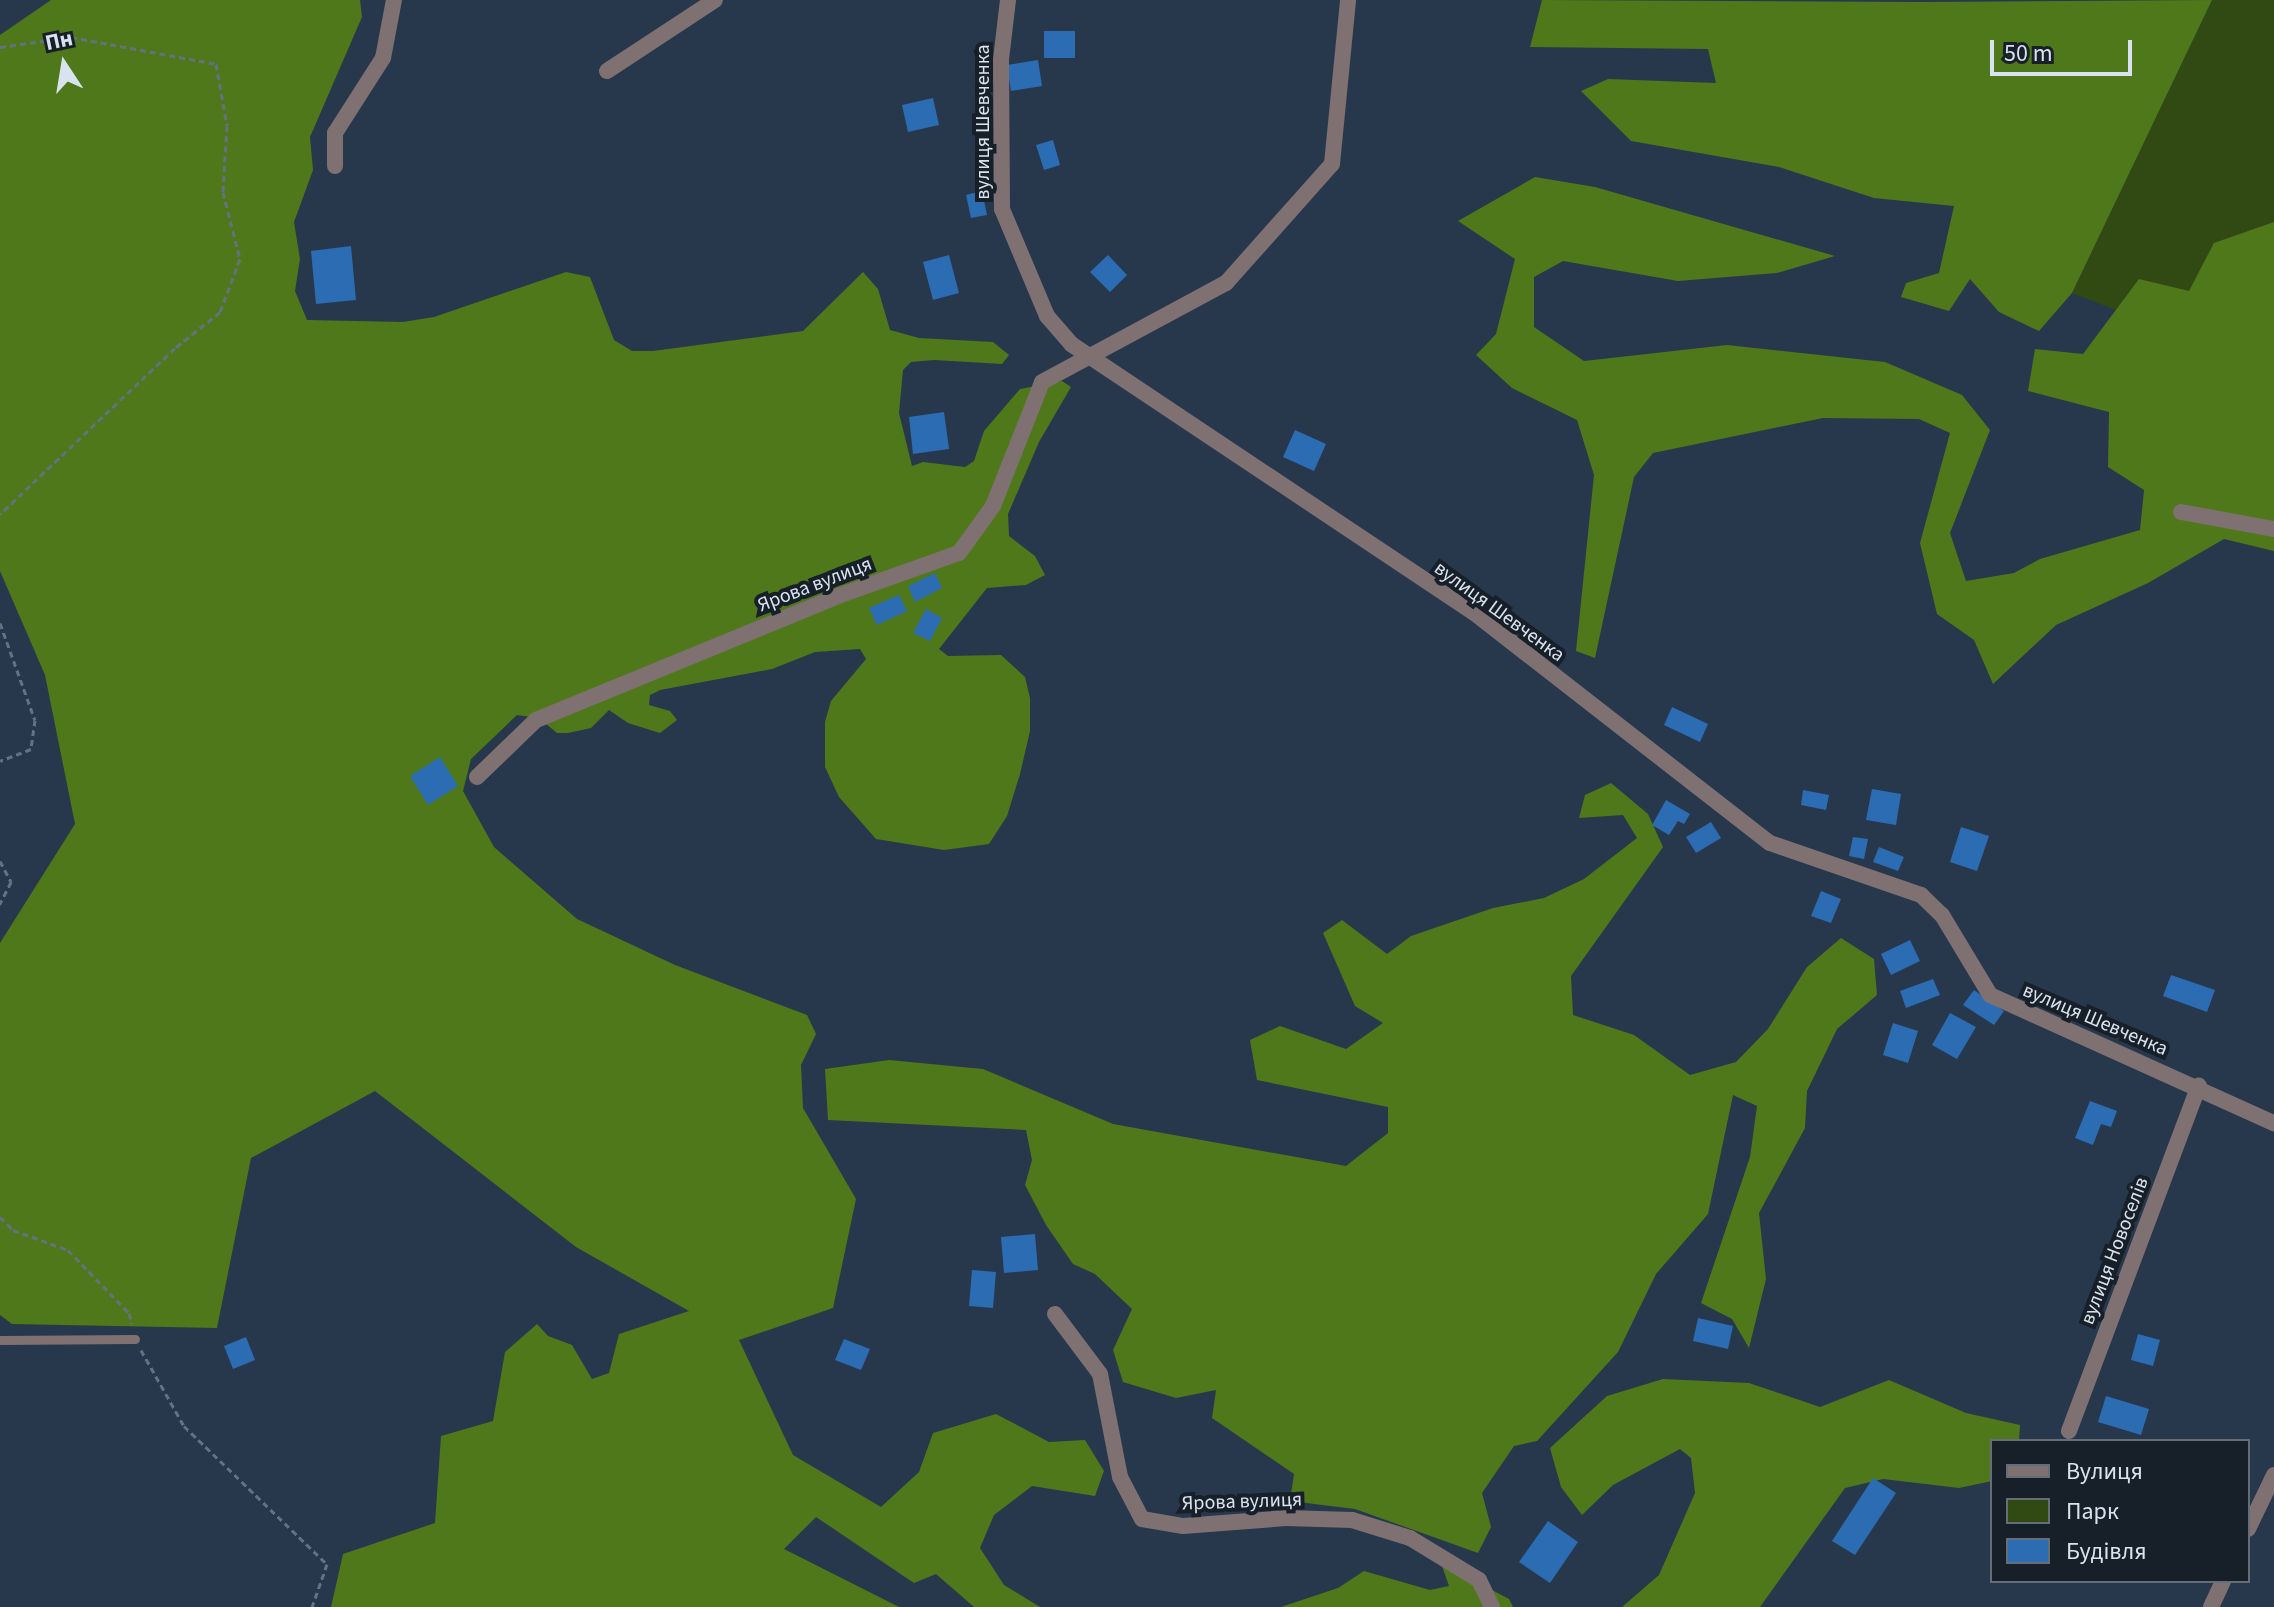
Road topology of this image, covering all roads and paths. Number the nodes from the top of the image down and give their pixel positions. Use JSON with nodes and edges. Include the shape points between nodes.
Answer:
{"nodes":[{"id":1,"x":394,"y":0,"type":"edge"},
{"id":2,"x":715,"y":0,"type":"edge"},
{"id":3,"x":1008,"y":0,"type":"edge"},
{"id":4,"x":1348,"y":0,"type":"edge"},
{"id":5,"x":0,"y":47,"type":"edge"},
{"id":6,"x":607,"y":71,"type":"dead end"},
{"id":7,"x":335,"y":166,"type":"dead end"},
{"id":8,"x":1092,"y":360,"type":"junction"},
{"id":9,"x":2181,"y":512,"type":"dead end"},
{"id":10,"x":0,"y":514,"type":"edge"},
{"id":11,"x":2274,"y":529,"type":"edge"},
{"id":12,"x":0,"y":623,"type":"edge"},
{"id":13,"x":0,"y":761,"type":"edge"},
{"id":14,"x":477,"y":777,"type":"dead end"},
{"id":15,"x":0,"y":861,"type":"edge"},
{"id":16,"x":0,"y":904,"type":"edge"},
{"id":17,"x":2199,"y":1086,"type":"junction"},
{"id":18,"x":2274,"y":1123,"type":"edge"},
{"id":19,"x":0,"y":1217,"type":"edge"},
{"id":20,"x":1055,"y":1314,"type":"dead end"},
{"id":21,"x":135,"y":1339,"type":"junction"},
{"id":22,"x":0,"y":1340,"type":"edge"},
{"id":23,"x":2069,"y":1431,"type":"dead end"},
{"id":24,"x":2274,"y":1475,"type":"edge"},
{"id":25,"x":2250,"y":1525,"type":"edge"},
{"id":26,"x":2222,"y":1583,"type":"edge"},
{"id":27,"x":312,"y":1607,"type":"edge"},
{"id":28,"x":1492,"y":1607,"type":"edge"},
{"id":29,"x":2211,"y":1607,"type":"edge"}],
"edges":[{"from":1,"to":7,"type":"street","via":[[383,58],[335,133]]},
{"from":2,"to":6,"type":"street"},
{"from":3,"to":8,"type":"street","name":"вулиця Шевченка","via":[[1001,60],[1002,209],[1047,316]]},
{"from":4,"to":8,"type":"street","name":"Ярова вулиця","via":[[1332,164],[1226,283]]},
{"from":5,"to":10,"type":"path","via":[[71,37],[216,64],[227,126],[223,192],[240,259],[220,312]]},
{"from":8,"to":14,"type":"street","name":"Ярова вулиця","via":[[1042,382],[993,506],[959,553],[838,596],[536,720]]},
{"from":8,"to":17,"type":"street","name":"вулиця Шевченка","via":[[1473,612],[1770,843],[1921,895],[1942,915],[1990,995]]},
{"from":9,"to":11,"type":"street"},
{"from":12,"to":13,"type":"path","via":[[35,720],[31,749]]},
{"from":15,"to":16,"type":"path","via":[[11,882]]},
{"from":17,"to":18,"type":"street","name":"вулиця Шевченка"},
{"from":17,"to":23,"type":"street","name":"вулиця Новоселів"},
{"from":19,"to":21,"type":"path","via":[[13,1230],[68,1250],[129,1313]]},
{"from":20,"to":28,"type":"street","name":"Ярова вулиця","via":[[1100,1374],[1120,1477],[1142,1519],[1183,1526],[1286,1518],[1352,1520],[1422,1545],[1479,1580]]},
{"from":21,"to":22,"type":"lane"},
{"from":21,"to":27,"type":"path","via":[[184,1426],[327,1564]]},
{"from":24,"to":25,"type":"street"},
{"from":26,"to":29,"type":"street"}]}
